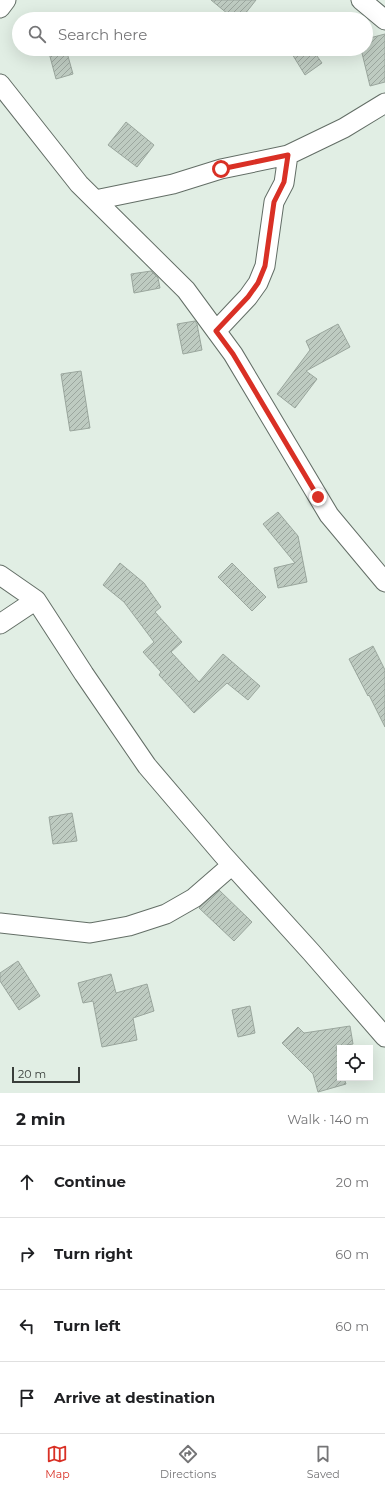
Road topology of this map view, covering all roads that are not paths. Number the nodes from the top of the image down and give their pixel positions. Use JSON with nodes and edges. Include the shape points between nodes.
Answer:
{"nodes":[{"id":1,"x":6,"y":0,"type":"edge"},
{"id":2,"x":361,"y":0,"type":"edge"},
{"id":3,"x":0,"y":8,"type":"edge"},
{"id":4,"x":385,"y":20,"type":"edge"},
{"id":5,"x":0,"y":84,"type":"edge"},
{"id":6,"x":385,"y":102,"type":"edge"},
{"id":7,"x":288,"y":155,"type":"junction"},
{"id":8,"x":95,"y":200,"type":"junction"},
{"id":9,"x":216,"y":331,"type":"junction"},
{"id":10,"x":0,"y":574,"type":"edge"},
{"id":11,"x":385,"y":582,"type":"edge"},
{"id":12,"x":36,"y":600,"type":"junction"},
{"id":13,"x":0,"y":624,"type":"edge"},
{"id":14,"x":232,"y":865,"type":"junction"},
{"id":15,"x":0,"y":923,"type":"edge"},
{"id":16,"x":385,"y":1037,"type":"edge"}],
"edges":[{"from":1,"to":3,"type":"street"},
{"from":2,"to":4,"type":"street"},
{"from":5,"to":8,"type":"street","via":[[79,184]]},
{"from":6,"to":7,"type":"street","via":[[344,128]]},
{"from":7,"to":8,"type":"street","via":[[221,169],[173,184]]},
{"from":7,"to":9,"type":"street","via":[[284,182],[274,202],[265,266],[258,283],[248,297]]},
{"from":8,"to":9,"type":"street","via":[[186,290]]},
{"from":9,"to":11,"type":"street","via":[[233,354],[329,515]]},
{"from":10,"to":12,"type":"street"},
{"from":12,"to":13,"type":"street"},
{"from":12,"to":14,"type":"street","via":[[148,766]]},
{"from":14,"to":15,"type":"street","via":[[194,898],[166,914],[129,926],[90,933]]},
{"from":14,"to":16,"type":"street"}]}
